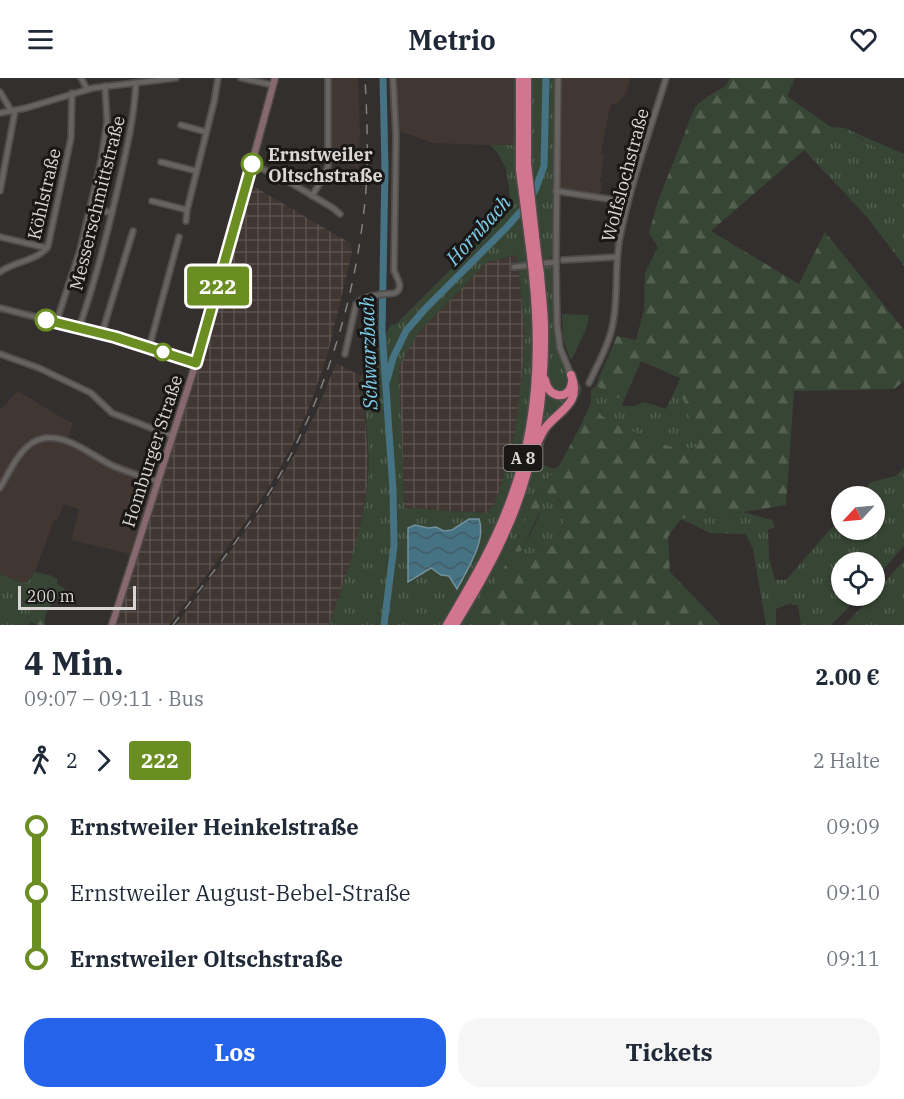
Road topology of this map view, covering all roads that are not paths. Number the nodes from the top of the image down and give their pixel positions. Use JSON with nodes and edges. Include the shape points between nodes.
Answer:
{"nodes":[{"id":1,"x":81,"y":78,"type":"edge"},
{"id":2,"x":176,"y":78,"type":"edge"},
{"id":3,"x":218,"y":78,"type":"edge"},
{"id":4,"x":241,"y":78,"type":"edge"},
{"id":5,"x":328,"y":78,"type":"edge"},
{"id":6,"x":393,"y":78,"type":"edge"},
{"id":7,"x":520,"y":78,"type":"edge"},
{"id":8,"x":527,"y":78,"type":"edge"},
{"id":9,"x":558,"y":78,"type":"edge"},
{"id":10,"x":666,"y":78,"type":"edge"},
{"id":11,"x":248,"y":79,"type":"edge"},
{"id":12,"x":145,"y":80,"type":"edge"},
{"id":13,"x":274,"y":81,"type":"edge"},
{"id":14,"x":136,"y":83,"type":"junction"},
{"id":15,"x":105,"y":86,"type":"junction"},
{"id":16,"x":87,"y":89,"type":"junction"},
{"id":17,"x":0,"y":92,"type":"edge"},
{"id":18,"x":72,"y":93,"type":"junction"},
{"id":19,"x":12,"y":111,"type":"junction"},
{"id":20,"x":0,"y":113,"type":"edge"},
{"id":21,"x":180,"y":125,"type":"dead end"},
{"id":22,"x":206,"y":132,"type":"junction"},
{"id":23,"x":161,"y":162,"type":"dead end"},
{"id":24,"x":252,"y":164,"type":"junction"},
{"id":25,"x":196,"y":171,"type":"junction"},
{"id":26,"x":525,"y":188,"type":"junction"},
{"id":27,"x":0,"y":191,"type":"edge"},
{"id":28,"x":556,"y":191,"type":"junction"},
{"id":29,"x":312,"y":196,"type":"junction"},
{"id":30,"x":152,"y":201,"type":"dead end"},
{"id":31,"x":628,"y":202,"type":"junction"},
{"id":32,"x":91,"y":208,"type":"junction"},
{"id":33,"x":187,"y":210,"type":"junction"},
{"id":34,"x":112,"y":213,"type":"junction"},
{"id":35,"x":340,"y":214,"type":"dead end"},
{"id":36,"x":186,"y":221,"type":"dead end"},
{"id":37,"x":133,"y":231,"type":"dead end"},
{"id":38,"x":0,"y":237,"type":"edge"},
{"id":39,"x":179,"y":237,"type":"dead end"},
{"id":40,"x":47,"y":248,"type":"junction"},
{"id":41,"x":617,"y":257,"type":"junction"},
{"id":42,"x":563,"y":260,"type":"dead end"},
{"id":43,"x":556,"y":262,"type":"junction"},
{"id":44,"x":514,"y":267,"type":"dead end"},
{"id":45,"x":0,"y":273,"type":"edge"},
{"id":46,"x":537,"y":274,"type":"junction"},
{"id":47,"x":0,"y":308,"type":"edge"},
{"id":48,"x":56,"y":323,"type":"junction"},
{"id":49,"x":79,"y":328,"type":"junction"},
{"id":50,"x":102,"y":333,"type":"junction"},
{"id":51,"x":149,"y":348,"type":"junction"},
{"id":52,"x":0,"y":354,"type":"edge"},
{"id":53,"x":345,"y":354,"type":"dead end"},
{"id":54,"x":196,"y":363,"type":"junction"},
{"id":55,"x":544,"y":364,"type":"junction"},
{"id":56,"x":571,"y":375,"type":"junction"},
{"id":57,"x":589,"y":383,"type":"dead end"},
{"id":58,"x":172,"y":436,"type":"junction"},
{"id":59,"x":529,"y":461,"type":"junction"},
{"id":60,"x":157,"y":482,"type":"junction"},
{"id":61,"x":0,"y":488,"type":"edge"},
{"id":62,"x":112,"y":625,"type":"edge"},
{"id":63,"x":447,"y":625,"type":"edge"},
{"id":64,"x":455,"y":625,"type":"edge"}],
"edges":[{"from":1,"to":16,"type":"street"},
{"from":2,"to":12,"type":"street"},
{"from":3,"to":22,"type":"street"},
{"from":4,"to":11,"type":"street"},
{"from":5,"to":29,"type":"street","via":[[328,166]]},
{"from":6,"to":53,"type":"street","via":[[394,270],[400,287],[395,293],[372,296],[356,304]]},
{"from":7,"to":26,"type":"highway","number":"A 8","via":[[520,150]]},
{"from":8,"to":26,"type":"highway","number":"A 8"},
{"from":9,"to":28,"type":"street"},
{"from":10,"to":31,"type":"street","name":"Wolfslochstraße"},
{"from":11,"to":13,"type":"street"},
{"from":12,"to":14,"type":"street"},
{"from":13,"to":24,"type":"main road","name":"Homburger Straße"},
{"from":14,"to":15,"type":"street"},
{"from":14,"to":34,"type":"street","name":"Messerschmittstraße"},
{"from":15,"to":16,"type":"street"},
{"from":15,"to":32,"type":"street","via":[[106,133]]},
{"from":16,"to":18,"type":"street"},
{"from":17,"to":19,"type":"street"},
{"from":18,"to":19,"type":"street"},
{"from":18,"to":40,"type":"street","name":"Köhlstraße","via":[[71,138]]},
{"from":19,"to":20,"type":"street"},
{"from":19,"to":27,"type":"street"},
{"from":21,"to":22,"type":"street"},
{"from":22,"to":25,"type":"street"},
{"from":23,"to":25,"type":"street"},
{"from":24,"to":29,"type":"street"},
{"from":24,"to":54,"type":"main road","name":"Homburger Straße"},
{"from":25,"to":33,"type":"street"},
{"from":26,"to":46,"type":"highway","number":"A 8","bridge":true},
{"from":28,"to":31,"type":"street"},
{"from":28,"to":43,"type":"street"},
{"from":29,"to":35,"type":"street"},
{"from":30,"to":33,"type":"street"},
{"from":31,"to":41,"type":"street","name":"Wolfslochstraße"},
{"from":32,"to":34,"type":"street"},
{"from":32,"to":48,"type":"street"},
{"from":33,"to":36,"type":"street"},
{"from":34,"to":49,"type":"street","name":"Messerschmittstraße"},
{"from":37,"to":50,"type":"street"},
{"from":38,"to":40,"type":"street"},
{"from":39,"to":51,"type":"street"},
{"from":40,"to":45,"type":"street","name":"Köhlstraße"},
{"from":41,"to":42,"type":"street"},
{"from":41,"to":57,"type":"street","name":"Wolfslochstraße","via":[[612,329]]},
{"from":43,"to":44,"type":"street"},
{"from":43,"to":56,"type":"street","via":[[558,341]]},
{"from":46,"to":55,"type":"highway","number":"A 8"},
{"from":46,"to":63,"type":"highway","number":"A 8","via":[[537,363],[527,442],[512,498],[499,528]]},
{"from":47,"to":48,"type":"street"},
{"from":48,"to":49,"type":"street"},
{"from":49,"to":50,"type":"street"},
{"from":50,"to":51,"type":"street"},
{"from":51,"to":54,"type":"street"},
{"from":52,"to":58,"type":"street","via":[[91,393],[112,413]]},
{"from":54,"to":58,"type":"main road","name":"Homburger Straße"},
{"from":55,"to":56,"type":"highway","via":[[546,385],[552,394],[570,390]]},
{"from":55,"to":59,"type":"highway","number":"A 8"},
{"from":56,"to":59,"type":"highway","via":[[572,401],[547,427]]},
{"from":58,"to":60,"type":"main road","name":"Homburger Straße"},
{"from":59,"to":64,"type":"highway","number":"A 8","via":[[506,531]]},
{"from":60,"to":61,"type":"street","via":[[60,439],[48,438],[27,447]]},
{"from":60,"to":62,"type":"main road","name":"Homburger Straße"}]}
